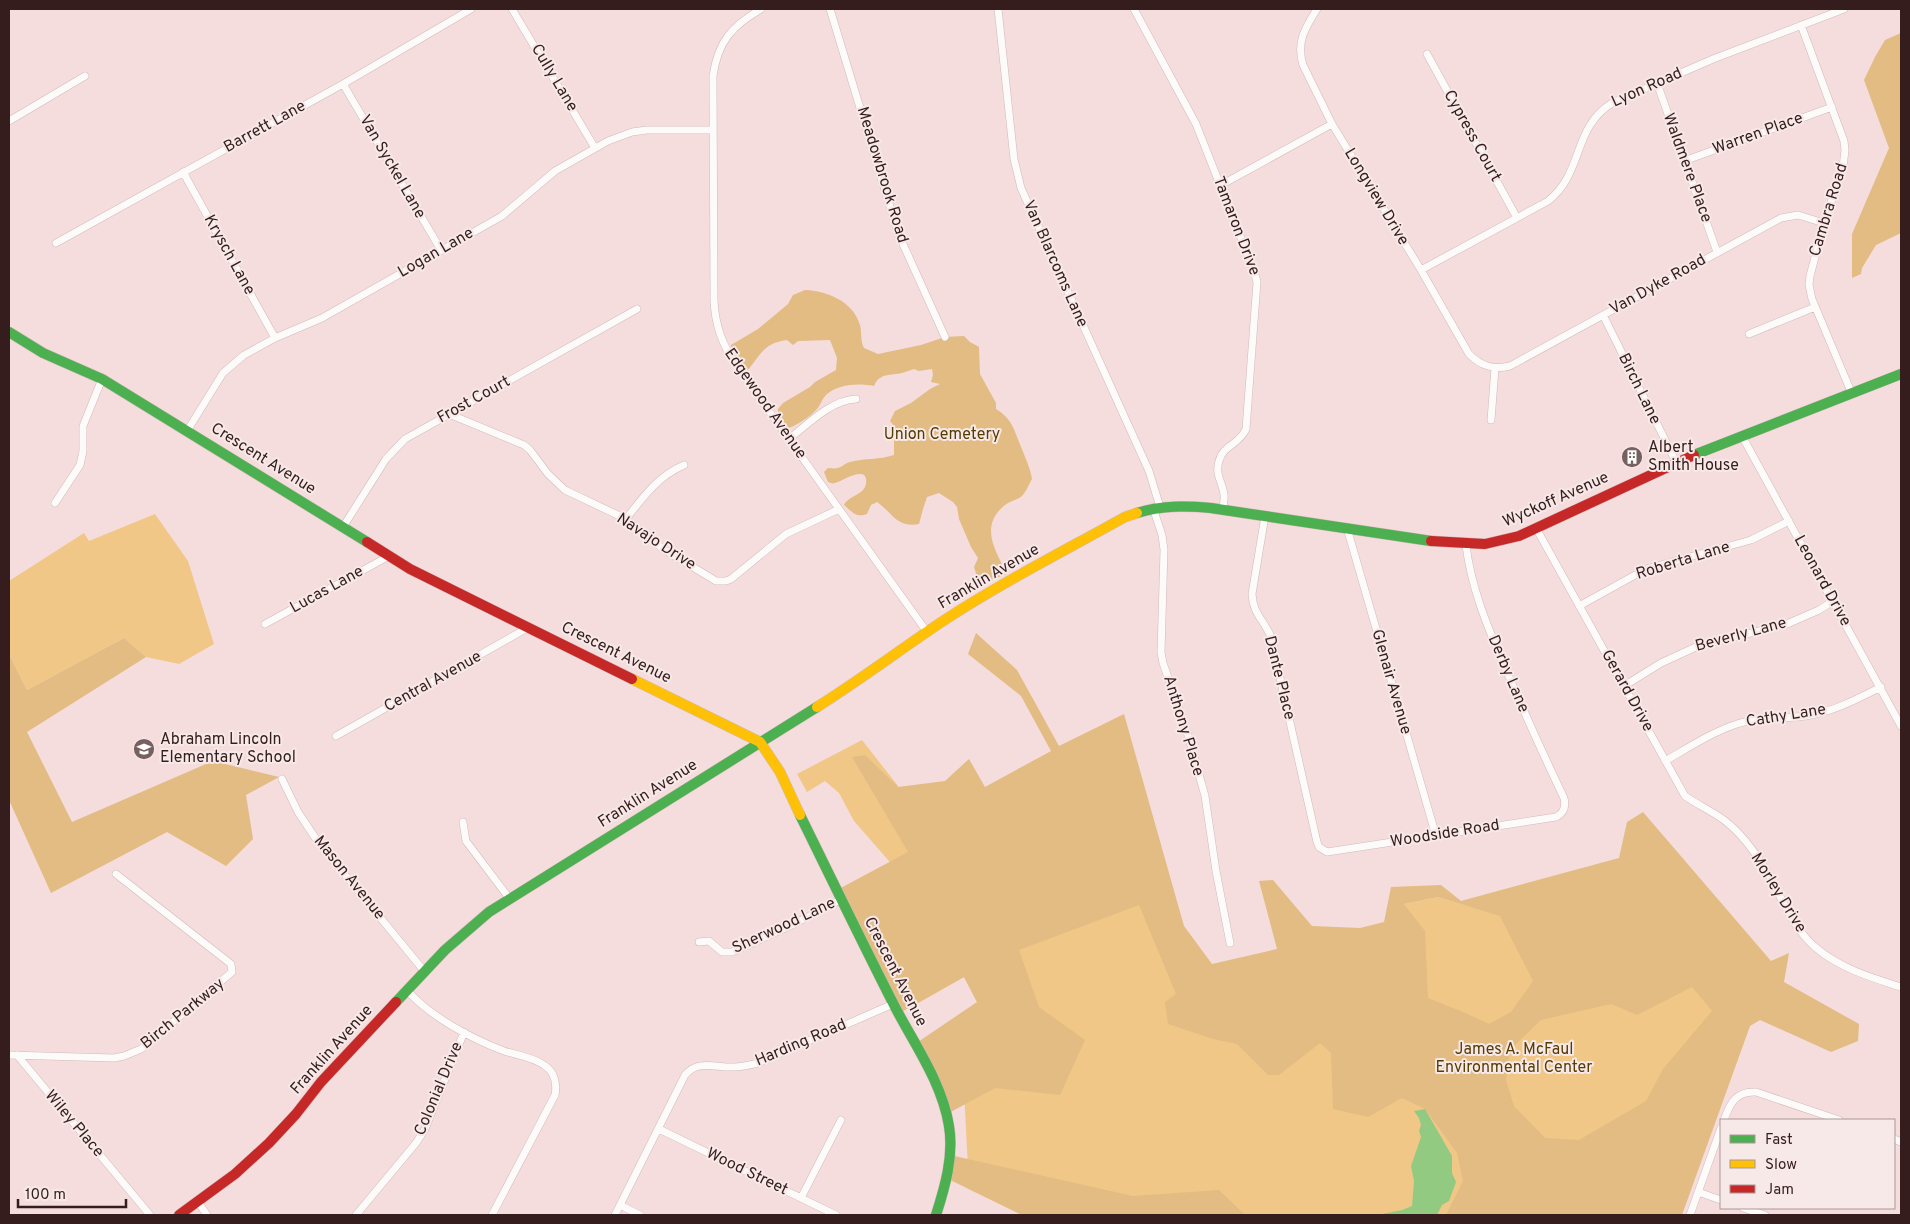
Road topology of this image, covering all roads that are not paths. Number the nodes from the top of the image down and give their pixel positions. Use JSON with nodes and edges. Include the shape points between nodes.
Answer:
{"nodes":[{"id":1,"x":470,"y":9,"type":"edge"},
{"id":2,"x":512,"y":9,"type":"edge"},
{"id":3,"x":761,"y":9,"type":"edge"},
{"id":4,"x":830,"y":9,"type":"edge"},
{"id":5,"x":998,"y":9,"type":"edge"},
{"id":6,"x":1134,"y":9,"type":"edge"},
{"id":7,"x":1317,"y":9,"type":"edge"},
{"id":8,"x":1844,"y":9,"type":"edge"},
{"id":9,"x":1801,"y":25,"type":"junction"},
{"id":10,"x":1427,"y":54,"type":"dead end"},
{"id":11,"x":85,"y":76,"type":"dead end"},
{"id":12,"x":344,"y":84,"type":"junction"},
{"id":13,"x":1657,"y":84,"type":"junction"},
{"id":14,"x":1832,"y":107,"type":"junction"},
{"id":15,"x":9,"y":121,"type":"edge"},
{"id":16,"x":1332,"y":124,"type":"junction"},
{"id":17,"x":713,"y":130,"type":"junction"},
{"id":18,"x":595,"y":148,"type":"junction"},
{"id":19,"x":1684,"y":161,"type":"junction"},
{"id":20,"x":183,"y":172,"type":"junction"},
{"id":21,"x":1221,"y":185,"type":"junction"},
{"id":22,"x":1517,"y":218,"type":"junction"},
{"id":23,"x":1824,"y":222,"type":"junction"},
{"id":24,"x":56,"y":242,"type":"dead end"},
{"id":25,"x":440,"y":250,"type":"junction"},
{"id":26,"x":1717,"y":252,"type":"junction"},
{"id":27,"x":1421,"y":270,"type":"junction"},
{"id":28,"x":1815,"y":307,"type":"junction"},
{"id":29,"x":637,"y":309,"type":"dead end"},
{"id":30,"x":1602,"y":315,"type":"junction"},
{"id":31,"x":9,"y":332,"type":"edge"},
{"id":32,"x":1749,"y":334,"type":"dead end"},
{"id":33,"x":945,"y":337,"type":"dead end"},
{"id":34,"x":275,"y":338,"type":"junction"},
{"id":35,"x":1495,"y":368,"type":"junction"},
{"id":36,"x":1901,"y":374,"type":"edge"},
{"id":37,"x":102,"y":379,"type":"junction"},
{"id":38,"x":1852,"y":394,"type":"junction"},
{"id":39,"x":856,"y":399,"type":"dead end"},
{"id":40,"x":449,"y":414,"type":"junction"},
{"id":41,"x":1491,"y":420,"type":"dead end"},
{"id":42,"x":188,"y":430,"type":"junction"},
{"id":43,"x":1742,"y":436,"type":"junction"},
{"id":44,"x":788,"y":439,"type":"junction"},
{"id":45,"x":1676,"y":462,"type":"junction"},
{"id":46,"x":684,"y":464,"type":"dead end"},
{"id":47,"x":55,"y":503,"type":"dead end"},
{"id":48,"x":1157,"y":507,"type":"junction"},
{"id":49,"x":1203,"y":507,"type":"joint"},
{"id":50,"x":839,"y":509,"type":"junction"},
{"id":51,"x":1222,"y":510,"type":"junction"},
{"id":52,"x":1266,"y":516,"type":"junction"},
{"id":53,"x":626,"y":519,"type":"junction"},
{"id":54,"x":1789,"y":521,"type":"junction"},
{"id":55,"x":343,"y":527,"type":"junction"},
{"id":56,"x":1347,"y":528,"type":"junction"},
{"id":57,"x":1536,"y":528,"type":"junction"},
{"id":58,"x":1466,"y":545,"type":"junction"},
{"id":59,"x":389,"y":556,"type":"junction"},
{"id":60,"x":1833,"y":601,"type":"junction"},
{"id":61,"x":1580,"y":606,"type":"junction"},
{"id":62,"x":265,"y":624,"type":"dead end"},
{"id":63,"x":529,"y":627,"type":"junction"},
{"id":64,"x":927,"y":632,"type":"junction"},
{"id":65,"x":1624,"y":686,"type":"junction"},
{"id":66,"x":1881,"y":687,"type":"junction"},
{"id":67,"x":1901,"y":726,"type":"edge"},
{"id":68,"x":336,"y":736,"type":"dead end"},
{"id":69,"x":760,"y":742,"type":"junction"},
{"id":70,"x":1665,"y":761,"type":"junction"},
{"id":71,"x":282,"y":778,"type":"dead end"},
{"id":72,"x":1564,"y":798,"type":"joint"},
{"id":73,"x":463,"y":822,"type":"dead end"},
{"id":74,"x":1738,"y":833,"type":"joint"},
{"id":75,"x":1436,"y":836,"type":"junction"},
{"id":76,"x":1317,"y":842,"type":"joint"},
{"id":77,"x":116,"y":874,"type":"dead end"},
{"id":78,"x":509,"y":898,"type":"junction"},
{"id":79,"x":842,"y":899,"type":"junction"},
{"id":80,"x":699,"y":942,"type":"dead end"},
{"id":81,"x":1230,"y":943,"type":"dead end"},
{"id":82,"x":424,"y":972,"type":"junction"},
{"id":83,"x":1901,"y":987,"type":"edge"},
{"id":84,"x":407,"y":990,"type":"junction"},
{"id":85,"x":893,"y":1004,"type":"junction"},
{"id":86,"x":464,"y":1032,"type":"junction"},
{"id":87,"x":9,"y":1055,"type":"edge"},
{"id":88,"x":17,"y":1055,"type":"junction"},
{"id":89,"x":1724,"y":1119,"type":"edge"},
{"id":90,"x":1836,"y":1119,"type":"edge"},
{"id":91,"x":841,"y":1120,"type":"dead end"},
{"id":92,"x":658,"y":1129,"type":"junction"},
{"id":93,"x":1720,"y":1131,"type":"edge"},
{"id":94,"x":1698,"y":1192,"type":"junction"},
{"id":95,"x":801,"y":1198,"type":"junction"},
{"id":96,"x":1720,"y":1200,"type":"edge"},
{"id":97,"x":198,"y":1202,"type":"junction"},
{"id":98,"x":620,"y":1205,"type":"junction"},
{"id":99,"x":1746,"y":1209,"type":"edge"},
{"id":100,"x":150,"y":1215,"type":"edge"},
{"id":101,"x":179,"y":1215,"type":"edge"},
{"id":102,"x":207,"y":1215,"type":"edge"},
{"id":103,"x":356,"y":1215,"type":"edge"},
{"id":104,"x":492,"y":1215,"type":"edge"},
{"id":105,"x":615,"y":1215,"type":"edge"},
{"id":106,"x":640,"y":1215,"type":"edge"},
{"id":107,"x":836,"y":1215,"type":"edge"},
{"id":108,"x":936,"y":1215,"type":"edge"},
{"id":109,"x":1690,"y":1215,"type":"edge"},
{"id":110,"x":1765,"y":1215,"type":"edge"}],
"edges":[{"from":1,"to":12,"type":"street","name":"Barrett Lane"},
{"from":2,"to":18,"type":"street","name":"Cully Lane"},
{"from":3,"to":17,"type":"street","name":"Edgewood Avenue","via":[[731,31],[718,53],[713,76]]},
{"from":4,"to":33,"type":"street","name":"Meadowbrook Road","via":[[898,233]]},
{"from":5,"to":48,"type":"street","name":"Van Blarcoms Lane","via":[[1019,181],[1149,471]]},
{"from":6,"to":21,"type":"street","name":"Tamaron Drive","via":[[1196,124]]},
{"from":7,"to":16,"type":"street","name":"Longview Drive","via":[[1303,31],[1300,57]]},
{"from":8,"to":9,"type":"street","name":"Lyon Road"},
{"from":9,"to":13,"type":"street","name":"Lyon Road"},
{"from":9,"to":14,"type":"street","name":"Cambra Road"},
{"from":10,"to":22,"type":"street","name":"Cypress Court"},
{"from":11,"to":15,"type":"street"},
{"from":12,"to":20,"type":"street","name":"Barrett Lane"},
{"from":12,"to":25,"type":"street","name":"Van Syckel Lane"},
{"from":13,"to":19,"type":"street","name":"Waldmere Place"},
{"from":13,"to":22,"type":"street","name":"Lyon Road","via":[[1612,103],[1596,116],[1586,131],[1564,186],[1548,201]]},
{"from":14,"to":19,"type":"street","name":"Warren Place"},
{"from":14,"to":23,"type":"street","name":"Cambra Road","via":[[1844,141],[1845,159]]},
{"from":16,"to":21,"type":"street"},
{"from":16,"to":27,"type":"street","name":"Longview Drive"},
{"from":17,"to":18,"type":"street","name":"Logan Lane","via":[[632,132]]},
{"from":17,"to":44,"type":"street","name":"Edgewood Avenue","via":[[717,326],[726,349]]},
{"from":18,"to":25,"type":"street","name":"Logan Lane","via":[[556,171],[502,216]]},
{"from":19,"to":26,"type":"street","name":"Waldmere Place"},
{"from":20,"to":24,"type":"street","name":"Barrett Lane"},
{"from":20,"to":34,"type":"street","name":"Krysch Lane"},
{"from":21,"to":51,"type":"street","name":"Tamaron Drive","via":[[1257,282],[1246,429],[1240,439],[1224,451],[1218,463],[1218,476],[1225,496]]},
{"from":22,"to":27,"type":"street","name":"Lyon Road"},
{"from":23,"to":26,"type":"street","name":"Van Dyke Road","via":[[1798,216],[1781,218]]},
{"from":23,"to":28,"type":"street","name":"Cambra Road","via":[[1810,276],[1810,294]]},
{"from":25,"to":34,"type":"street","name":"Logan Lane","via":[[322,318]]},
{"from":26,"to":30,"type":"street","name":"Van Dyke Road"},
{"from":27,"to":35,"type":"street","name":"Longview Drive","via":[[1469,354],[1481,364]]},
{"from":28,"to":32,"type":"street"},
{"from":28,"to":38,"type":"street","name":"Cambra Road"},
{"from":29,"to":40,"type":"street","name":"Frost Court"},
{"from":30,"to":35,"type":"street","name":"Van Dyke Road","via":[[1510,366]]},
{"from":30,"to":45,"type":"street","name":"Birch Lane"},
{"from":31,"to":37,"type":"main road","name":"Crescent Avenue","via":[[43,353]]},
{"from":34,"to":42,"type":"street","name":"Logan Lane","via":[[228,368]]},
{"from":35,"to":41,"type":"street"},
{"from":36,"to":38,"type":"main road","name":"Wyckoff Avenue"},
{"from":37,"to":42,"type":"main road","name":"Crescent Avenue"},
{"from":37,"to":47,"type":"street","via":[[83,426],[80,465]]},
{"from":38,"to":43,"type":"main road","name":"Wyckoff Avenue"},
{"from":39,"to":44,"type":"street","via":[[824,412]]},
{"from":40,"to":53,"type":"street","name":"Navajo Drive","via":[[524,445],[565,490]]},
{"from":40,"to":55,"type":"street","name":"Frost Court","via":[[418,431],[386,458]]},
{"from":42,"to":55,"type":"main road","name":"Crescent Avenue"},
{"from":43,"to":45,"type":"main road","name":"Wyckoff Avenue"},
{"from":43,"to":54,"type":"street","name":"Leonard Drive"},
{"from":44,"to":50,"type":"street","name":"Edgewood Avenue"},
{"from":45,"to":57,"type":"main road","name":"Wyckoff Avenue"},
{"from":46,"to":53,"type":"street","via":[[652,486]]},
{"from":48,"to":49,"type":"main road","name":"Franklin Avenue"},
{"from":48,"to":64,"type":"main road","name":"Franklin Avenue","via":[[1125,518],[988,593]]},
{"from":48,"to":81,"type":"street","name":"Anthony Place","via":[[1164,550],[1161,652],[1205,796]]},
{"from":49,"to":51,"type":"main road","name":"Wyckoff Avenue"},
{"from":50,"to":53,"type":"street","name":"Navajo Drive","via":[[786,534],[731,579],[721,582],[663,549]]},
{"from":50,"to":64,"type":"street","name":"Edgewood Avenue"},
{"from":51,"to":52,"type":"main road","name":"Wyckoff Avenue"},
{"from":52,"to":56,"type":"main road","name":"Wyckoff Avenue"},
{"from":52,"to":76,"type":"street","name":"Dante Place","via":[[1252,602],[1274,648]]},
{"from":54,"to":60,"type":"street","name":"Leonard Drive"},
{"from":54,"to":61,"type":"street","name":"Roberta Lane","via":[[1751,540],[1646,569]]},
{"from":55,"to":59,"type":"main road","name":"Crescent Avenue"},
{"from":56,"to":58,"type":"main road","name":"Wyckoff Avenue"},
{"from":56,"to":75,"type":"street","name":"Glenair Avenue"},
{"from":57,"to":58,"type":"main road","name":"Wyckoff Avenue","via":[[1502,541]]},
{"from":57,"to":61,"type":"street","name":"Gerard Drive"},
{"from":58,"to":72,"type":"street","name":"Derby Lane","via":[[1477,599]]},
{"from":59,"to":62,"type":"street","name":"Lucas Lane"},
{"from":59,"to":63,"type":"main road","name":"Crescent Avenue","via":[[437,584]]},
{"from":60,"to":65,"type":"street","name":"Beverly Lane","via":[[1787,624],[1689,649]]},
{"from":60,"to":66,"type":"street","name":"Leonard Drive"},
{"from":61,"to":65,"type":"street","name":"Gerard Drive"},
{"from":63,"to":68,"type":"street","name":"Central Avenue"},
{"from":63,"to":69,"type":"main road","name":"Crescent Avenue"},
{"from":64,"to":69,"type":"main road","name":"Franklin Avenue","via":[[882,665]]},
{"from":65,"to":70,"type":"street","name":"Gerard Drive"},
{"from":66,"to":67,"type":"street","name":"Leonard Drive"},
{"from":66,"to":70,"type":"street","name":"Cathy Lane","via":[[1823,712],[1737,724]]},
{"from":69,"to":78,"type":"main road","name":"Franklin Avenue"},
{"from":69,"to":79,"type":"main road","name":"Crescent Avenue","via":[[780,772]]},
{"from":70,"to":74,"type":"street","name":"Gerard Drive","via":[[1685,796]]},
{"from":71,"to":82,"type":"street","name":"Mason Avenue","via":[[298,812],[318,842]]},
{"from":72,"to":75,"type":"street","name":"Woodside Road","via":[[1563,811],[1556,816]]},
{"from":73,"to":78,"type":"street","via":[[466,841]]},
{"from":74,"to":83,"type":"street","name":"Morley Drive","via":[[1765,868],[1797,926],[1814,946],[1847,967]]},
{"from":75,"to":76,"type":"street","name":"Woodside Road","via":[[1332,852],[1322,850]]},
{"from":77,"to":88,"type":"street","name":"Birch Parkway","via":[[231,964],[232,972],[133,1053],[114,1058]]},
{"from":78,"to":82,"type":"main road","name":"Franklin Avenue","via":[[472,925]]},
{"from":79,"to":80,"type":"street","name":"Sherwood Lane","via":[[732,952],[722,952],[708,941]]},
{"from":79,"to":85,"type":"main road","name":"Crescent Avenue"},
{"from":82,"to":84,"type":"main road","name":"Franklin Avenue"},
{"from":84,"to":86,"type":"street","via":[[425,1008]]},
{"from":84,"to":97,"type":"main road","name":"Franklin Avenue","via":[[269,1142]]},
{"from":85,"to":92,"type":"street","name":"Harding Road","via":[[758,1063],[735,1067],[705,1064],[693,1068],[685,1075]]},
{"from":85,"to":108,"type":"main road","name":"Crescent Avenue","via":[[937,1087],[947,1118],[950,1158]]},
{"from":86,"to":103,"type":"street","name":"Colonial Drive","via":[[425,1129]]},
{"from":86,"to":104,"type":"street","via":[[544,1064],[556,1082],[555,1095]]},
{"from":87,"to":88,"type":"street","name":"Birch Parkway"},
{"from":88,"to":100,"type":"street","name":"Wiley Place"},
{"from":89,"to":90,"type":"street","via":[[1732,1101],[1750,1092]]},
{"from":91,"to":95,"type":"street"},
{"from":92,"to":95,"type":"street","name":"Wood Street"},
{"from":92,"to":98,"type":"street","name":"Harding Road"},
{"from":93,"to":94,"type":"street"},
{"from":94,"to":96,"type":"street"},
{"from":94,"to":109,"type":"street"},
{"from":95,"to":107,"type":"street","name":"Wood Street"},
{"from":97,"to":101,"type":"main road","name":"Franklin Avenue"},
{"from":97,"to":102,"type":"street"},
{"from":98,"to":105,"type":"street","name":"Harding Road"},
{"from":98,"to":106,"type":"street"},
{"from":99,"to":110,"type":"street"}]}
